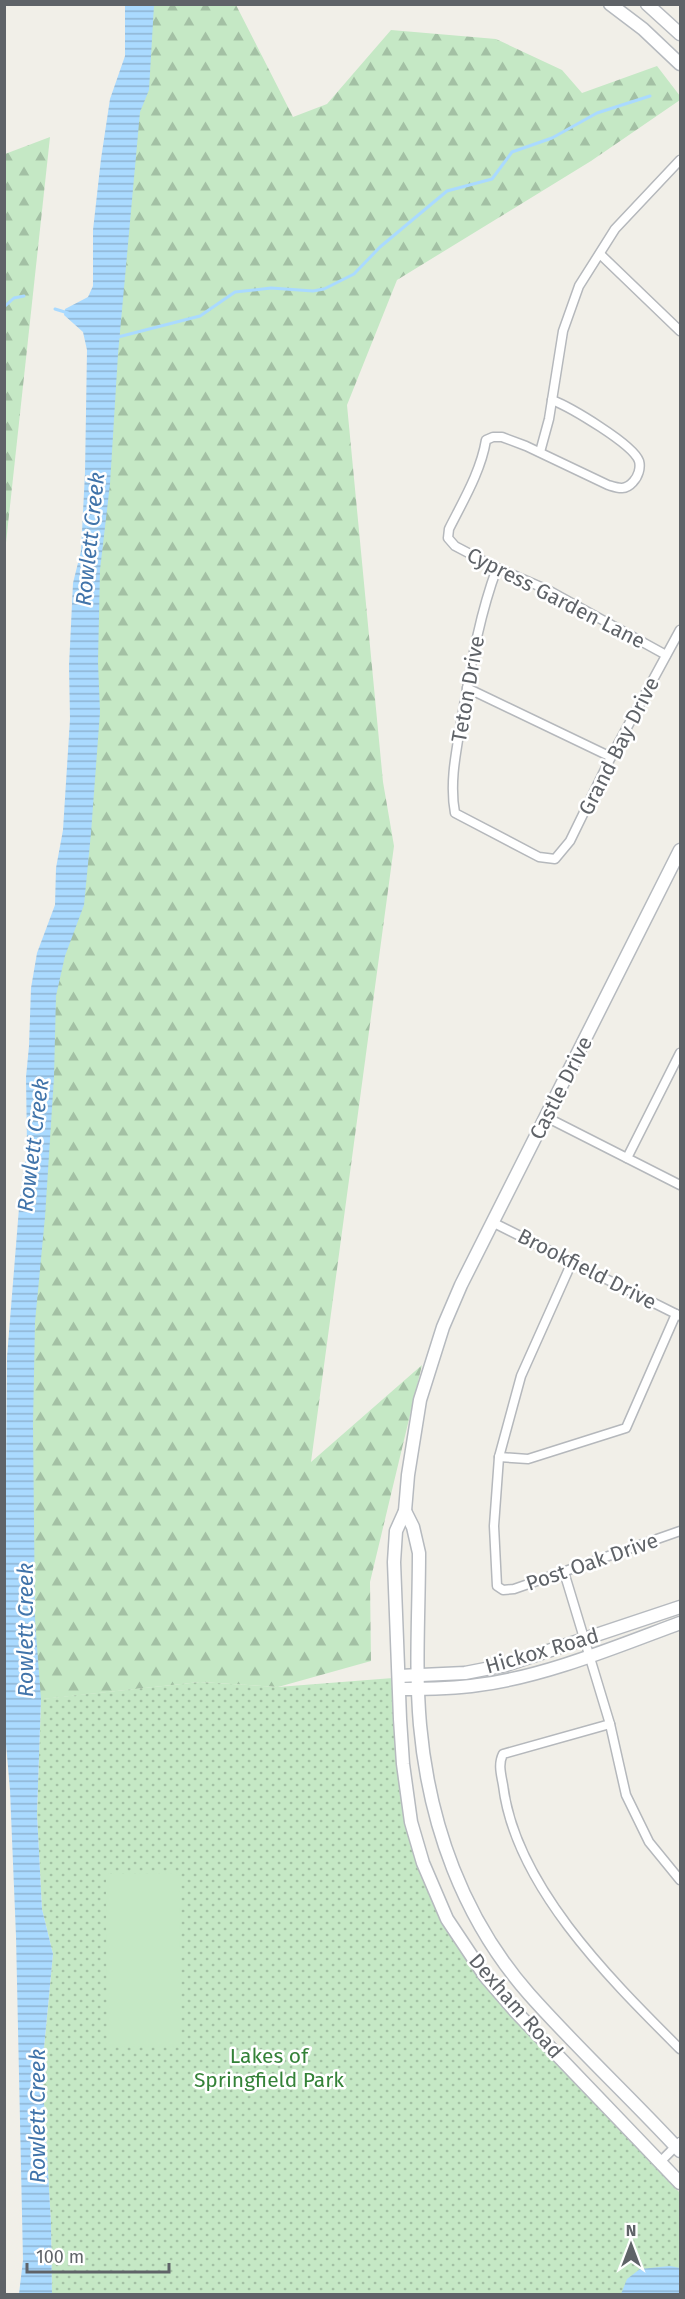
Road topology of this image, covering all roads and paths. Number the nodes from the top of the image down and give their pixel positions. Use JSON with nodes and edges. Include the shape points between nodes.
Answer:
{"nodes":[{"id":1,"x":610,"y":4,"type":"edge"},
{"id":2,"x":647,"y":4,"type":"edge"},
{"id":3,"x":681,"y":34,"type":"edge"},
{"id":4,"x":681,"y":64,"type":"edge"},
{"id":5,"x":681,"y":160,"type":"edge"},
{"id":6,"x":600,"y":254,"type":"junction"},
{"id":7,"x":681,"y":331,"type":"edge"},
{"id":8,"x":552,"y":400,"type":"junction"},
{"id":9,"x":540,"y":452,"type":"junction"},
{"id":10,"x":497,"y":568,"type":"junction"},
{"id":11,"x":681,"y":630,"type":"edge"},
{"id":12,"x":666,"y":655,"type":"junction"},
{"id":13,"x":467,"y":688,"type":"junction"},
{"id":14,"x":611,"y":758,"type":"junction"},
{"id":15,"x":681,"y":850,"type":"edge"},
{"id":16,"x":555,"y":859,"type":"joint"},
{"id":17,"x":681,"y":1053,"type":"edge"},
{"id":18,"x":546,"y":1117,"type":"junction"},
{"id":19,"x":627,"y":1158,"type":"junction"},
{"id":20,"x":678,"y":1184,"type":"edge"},
{"id":21,"x":492,"y":1222,"type":"junction"},
{"id":22,"x":572,"y":1262,"type":"junction"},
{"id":23,"x":678,"y":1315,"type":"edge"},
{"id":24,"x":442,"y":1327,"type":"joint"},
{"id":25,"x":499,"y":1457,"type":"junction"},
{"id":26,"x":405,"y":1510,"type":"junction"},
{"id":27,"x":681,"y":1531,"type":"edge"},
{"id":28,"x":564,"y":1572,"type":"junction"},
{"id":29,"x":681,"y":1607,"type":"edge"},
{"id":30,"x":681,"y":1623,"type":"edge"},
{"id":31,"x":584,"y":1640,"type":"junction"},
{"id":32,"x":589,"y":1656,"type":"junction"},
{"id":33,"x":418,"y":1675,"type":"junction"},
{"id":34,"x":399,"y":1676,"type":"junction"},
{"id":35,"x":400,"y":1689,"type":"junction"},
{"id":36,"x":419,"y":1689,"type":"junction"},
{"id":37,"x":610,"y":1724,"type":"junction"},
{"id":38,"x":681,"y":1880,"type":"edge"},
{"id":39,"x":681,"y":2049,"type":"edge"},
{"id":40,"x":679,"y":2146,"type":"edge"},
{"id":41,"x":660,"y":2162,"type":"junction"},
{"id":42,"x":681,"y":2183,"type":"edge"}],
"edges":[{"from":1,"to":4,"type":"street"},
{"from":2,"to":3,"type":"street"},
{"from":5,"to":6,"type":"street","via":[[615,229]]},
{"from":6,"to":7,"type":"street"},
{"from":6,"to":8,"type":"street","via":[[579,286],[568,315]]},
{"from":8,"to":9,"type":"street"},
{"from":8,"to":9,"type":"street","via":[[588,419],[631,451],[640,467],[636,480],[621,489]]},
{"from":9,"to":10,"type":"street","name":"Cypress Garden Lane","via":[[502,437],[486,440],[485,451],[449,530],[448,538],[455,546]]},
{"from":10,"to":12,"type":"street","name":"Cypress Garden Lane","via":[[548,590]]},
{"from":10,"to":13,"type":"street","name":"Teton Drive","via":[[486,598]]},
{"from":11,"to":12,"type":"street","name":"Grand Bay Drive"},
{"from":12,"to":14,"type":"street","name":"Grand Bay Drive"},
{"from":13,"to":14,"type":"street"},
{"from":13,"to":16,"type":"street","name":"Teton Drive","via":[[454,766],[455,813],[539,857]]},
{"from":14,"to":16,"type":"street","name":"Grand Bay Drive","via":[[570,841]]},
{"from":15,"to":18,"type":"street","name":"Castle Drive"},
{"from":17,"to":19,"type":"street"},
{"from":18,"to":19,"type":"street"},
{"from":18,"to":21,"type":"street","name":"Castle Drive"},
{"from":19,"to":20,"type":"street"},
{"from":21,"to":22,"type":"street","name":"Brookfield Drive"},
{"from":21,"to":24,"type":"street","name":"Castle Drive"},
{"from":22,"to":23,"type":"street","name":"Brookfield Drive"},
{"from":22,"to":25,"type":"street","via":[[521,1376]]},
{"from":23,"to":25,"type":"street","via":[[626,1428],[528,1459]]},
{"from":24,"to":26,"type":"street","name":"Dexham Road","via":[[420,1400]]},
{"from":25,"to":28,"type":"street","name":"Post Oak Drive","via":[[494,1526],[497,1586],[514,1589]]},
{"from":26,"to":33,"type":"street","name":"Dexham Road","via":[[419,1553]]},
{"from":26,"to":34,"type":"street","name":"Dexham Road","via":[[396,1531],[394,1562]]},
{"from":27,"to":28,"type":"street","name":"Post Oak Drive"},
{"from":28,"to":31,"type":"street"},
{"from":29,"to":31,"type":"street","name":"Hickox Road"},
{"from":30,"to":32,"type":"street","name":"Hickox Road"},
{"from":31,"to":32,"type":"street"},
{"from":31,"to":33,"type":"street","name":"Hickox Road","via":[[506,1665],[465,1673]]},
{"from":32,"to":36,"type":"street","name":"Hickox Road","via":[[479,1685]]},
{"from":32,"to":37,"type":"street"},
{"from":33,"to":34,"type":"street","name":"Hickox Road"},
{"from":33,"to":36,"type":"street","name":"Dexham Road"},
{"from":34,"to":35,"type":"street","name":"Dexham Road"},
{"from":35,"to":36,"type":"street","name":"Hickox Road"},
{"from":35,"to":41,"type":"street","name":"Dexham Road","via":[[403,1764],[411,1822],[423,1863],[447,1919],[485,1976],[516,2012]]},
{"from":36,"to":40,"type":"street","name":"Dexham Road","via":[[420,1726],[437,1823],[458,1884],[485,1935],[528,1992]]},
{"from":37,"to":38,"type":"street","via":[[630,1806],[649,1842]]},
{"from":37,"to":39,"type":"street","via":[[503,1754],[500,1766],[506,1808],[524,1857],[554,1907],[592,1955]]},
{"from":40,"to":41,"type":"street"},
{"from":41,"to":42,"type":"street","name":"Dexham Road"}]}
